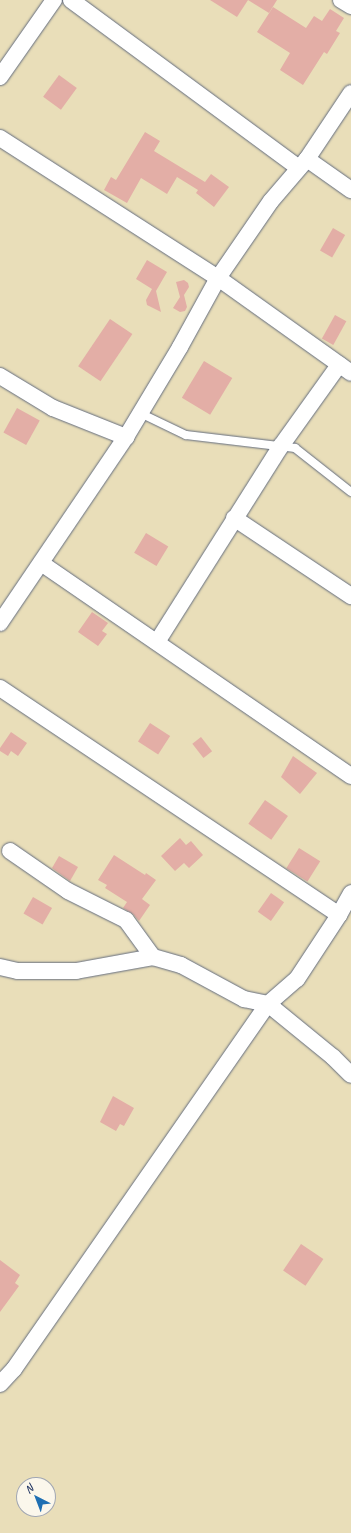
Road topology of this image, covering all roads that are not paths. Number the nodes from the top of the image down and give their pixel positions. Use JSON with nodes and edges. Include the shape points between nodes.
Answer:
{"nodes":[{"id":1,"x":54,"y":0,"type":"edge"},
{"id":2,"x":71,"y":0,"type":"edge"},
{"id":3,"x":341,"y":0,"type":"edge"},
{"id":4,"x":351,"y":6,"type":"edge"},
{"id":5,"x":0,"y":77,"type":"edge"},
{"id":6,"x":351,"y":93,"type":"edge"},
{"id":7,"x":0,"y":138,"type":"edge"},
{"id":8,"x":303,"y":164,"type":"junction"},
{"id":9,"x":351,"y":190,"type":"edge"},
{"id":10,"x":218,"y":278,"type":"junction"},
{"id":11,"x":345,"y":369,"type":"edge"},
{"id":12,"x":0,"y":376,"type":"edge"},
{"id":13,"x":140,"y":413,"type":"junction"},
{"id":14,"x":126,"y":437,"type":"junction"},
{"id":15,"x":281,"y":446,"type":"junction"},
{"id":16,"x":351,"y":492,"type":"edge"},
{"id":17,"x":234,"y":518,"type":"junction"},
{"id":18,"x":41,"y":563,"type":"junction"},
{"id":19,"x":351,"y":596,"type":"edge"},
{"id":20,"x":0,"y":623,"type":"edge"},
{"id":21,"x":157,"y":642,"type":"junction"},
{"id":22,"x":0,"y":688,"type":"edge"},
{"id":23,"x":351,"y":776,"type":"edge"},
{"id":24,"x":10,"y":851,"type":"dead end"},
{"id":25,"x":351,"y":893,"type":"edge"},
{"id":26,"x":339,"y":915,"type":"junction"},
{"id":27,"x":153,"y":957,"type":"junction"},
{"id":28,"x":0,"y":967,"type":"edge"},
{"id":29,"x":268,"y":1004,"type":"junction"},
{"id":30,"x":351,"y":1075,"type":"edge"},
{"id":31,"x":0,"y":1384,"type":"edge"}],
"edges":[{"from":1,"to":5,"type":"street"},
{"from":2,"to":8,"type":"street"},
{"from":3,"to":4,"type":"street"},
{"from":6,"to":8,"type":"street"},
{"from":7,"to":10,"type":"street"},
{"from":8,"to":9,"type":"street"},
{"from":8,"to":10,"type":"street","via":[[271,201]]},
{"from":10,"to":11,"type":"street"},
{"from":10,"to":13,"type":"street"},
{"from":11,"to":15,"type":"street"},
{"from":12,"to":14,"type":"street","via":[[53,408]]},
{"from":13,"to":14,"type":"street"},
{"from":13,"to":15,"type":"lane","via":[[186,435]]},
{"from":14,"to":18,"type":"street"},
{"from":15,"to":16,"type":"lane","via":[[295,448]]},
{"from":15,"to":17,"type":"street"},
{"from":17,"to":19,"type":"street"},
{"from":17,"to":21,"type":"street"},
{"from":18,"to":20,"type":"street"},
{"from":18,"to":21,"type":"street"},
{"from":21,"to":23,"type":"street"},
{"from":22,"to":26,"type":"street"},
{"from":24,"to":27,"type":"street","via":[[68,891],[126,920]]},
{"from":25,"to":26,"type":"street"},
{"from":26,"to":29,"type":"street","via":[[297,979]]},
{"from":27,"to":28,"type":"street","via":[[76,971],[18,971]]},
{"from":27,"to":29,"type":"street","via":[[181,965],[244,999]]},
{"from":29,"to":30,"type":"street"},
{"from":29,"to":31,"type":"street","via":[[18,1362]]}]}
